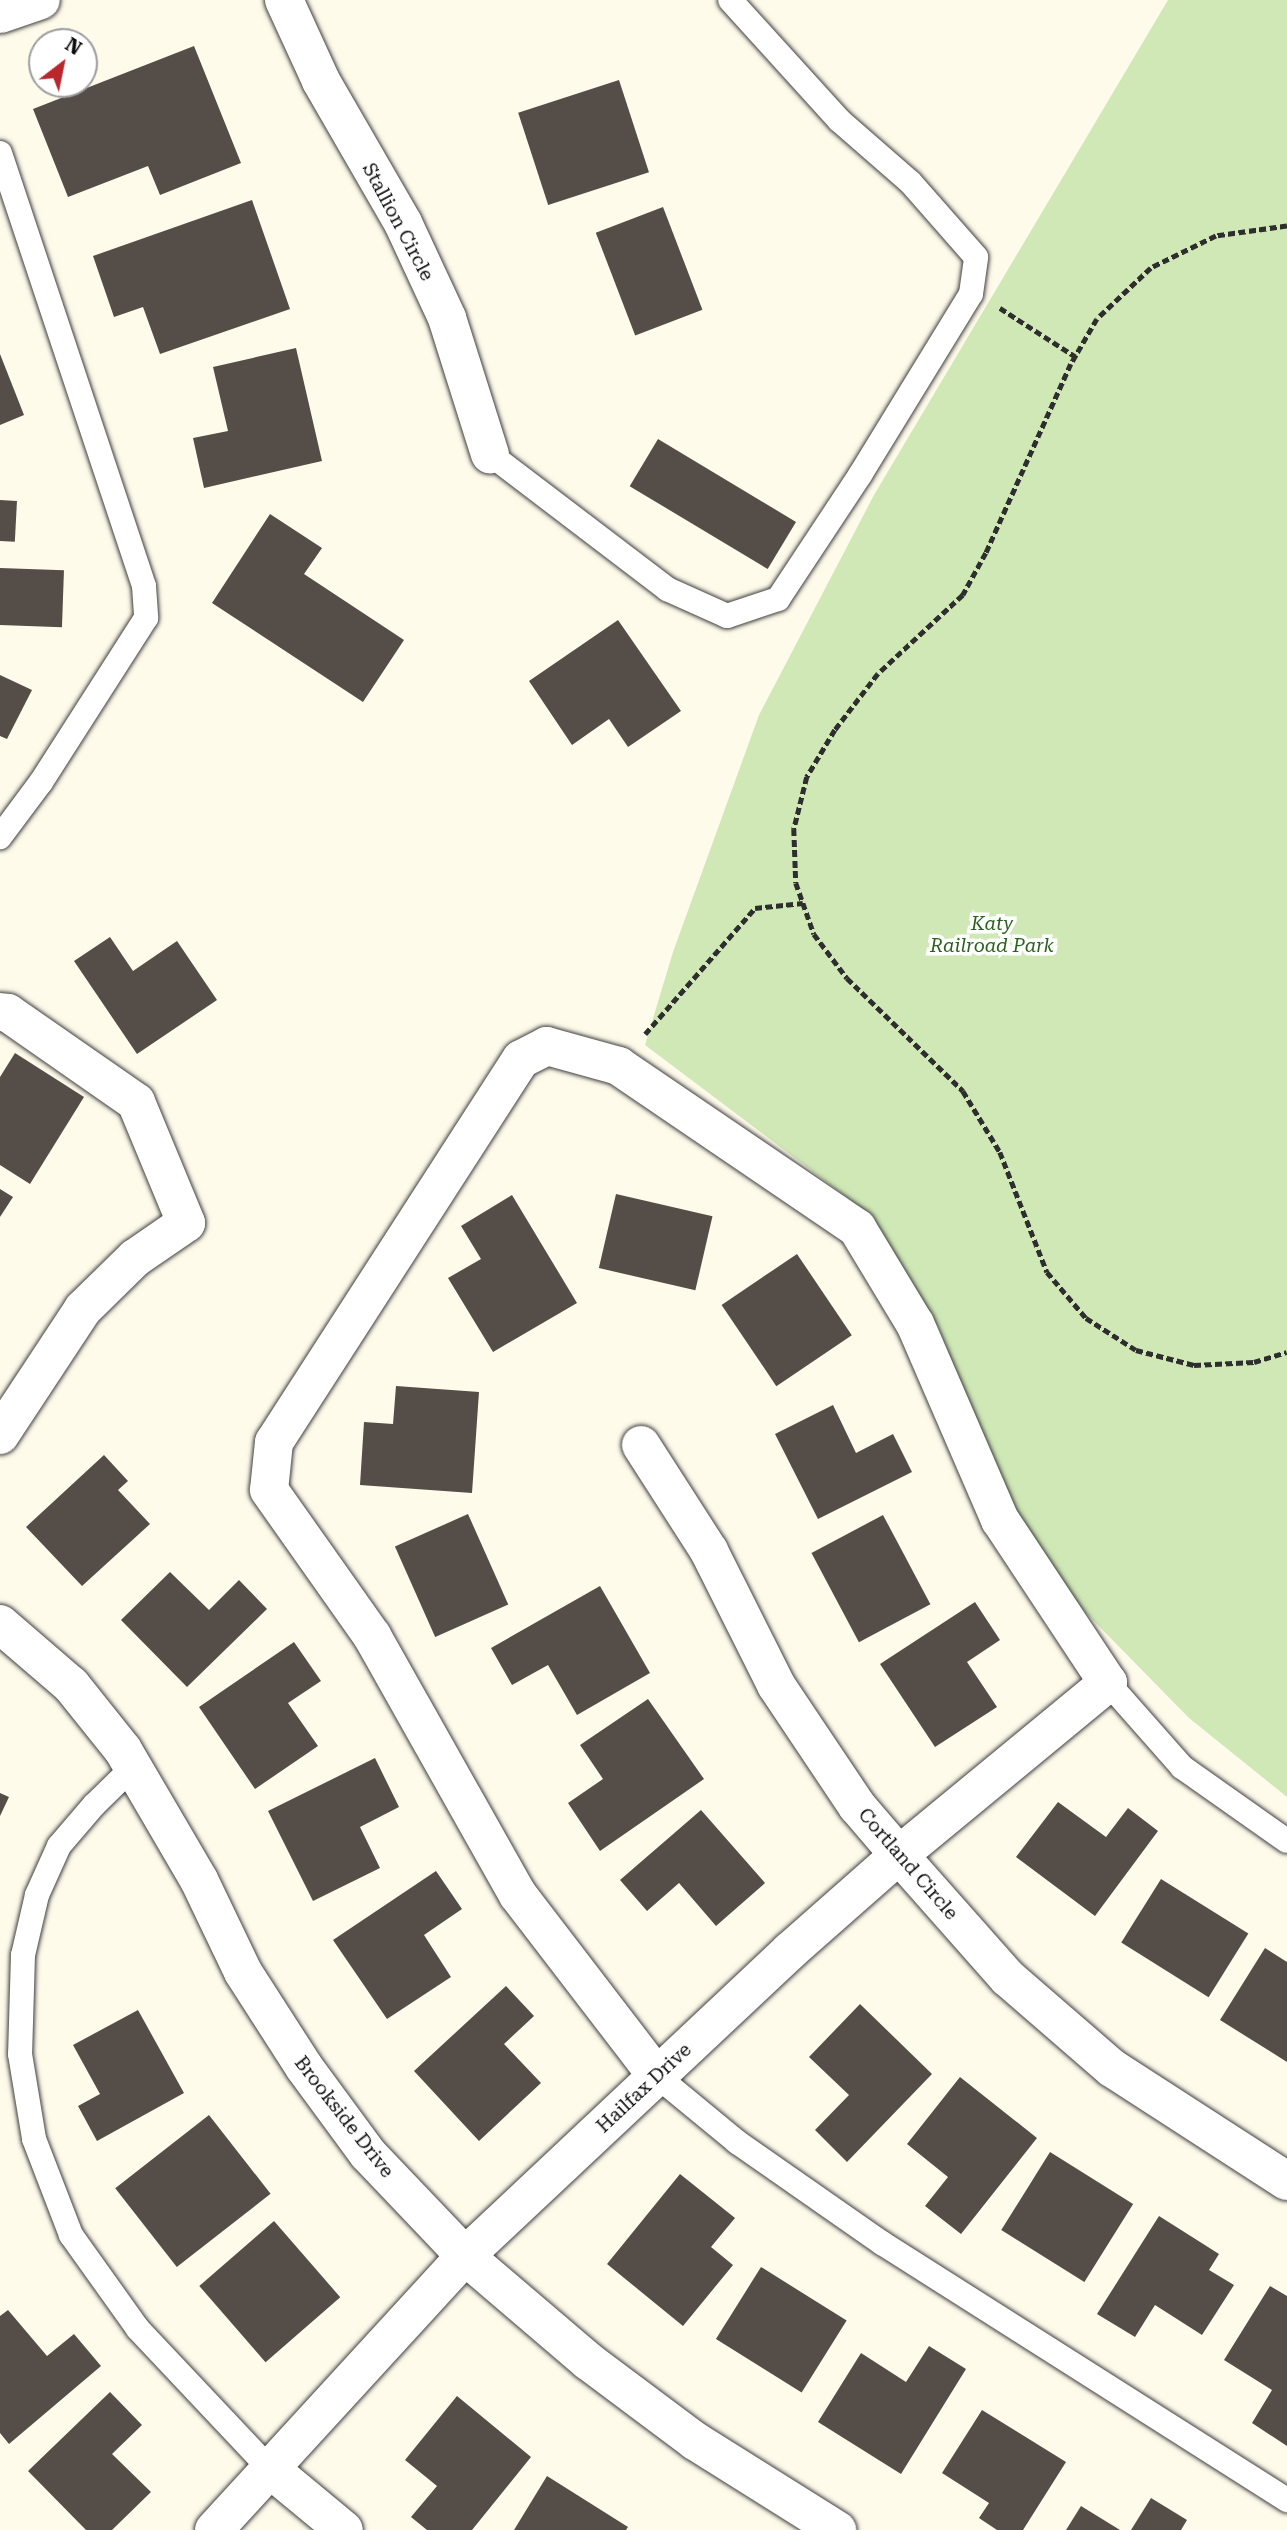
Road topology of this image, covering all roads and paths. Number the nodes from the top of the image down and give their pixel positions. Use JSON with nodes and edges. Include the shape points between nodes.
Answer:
{"nodes":[{"id":1,"x":41,"y":0,"type":"edge"},
{"id":2,"x":284,"y":0,"type":"edge"},
{"id":3,"x":730,"y":0,"type":"edge"},
{"id":4,"x":0,"y":14,"type":"edge"},
{"id":5,"x":0,"y":153,"type":"edge"},
{"id":6,"x":1287,"y":226,"type":"edge"},
{"id":7,"x":971,"y":290,"type":"junction"},
{"id":8,"x":1076,"y":357,"type":"junction"},
{"id":9,"x":490,"y":454,"type":"joint"},
{"id":10,"x":0,"y":837,"type":"edge"},
{"id":11,"x":803,"y":903,"type":"junction"},
{"id":12,"x":0,"y":1012,"type":"edge"},
{"id":13,"x":619,"y":1066,"type":"junction"},
{"id":14,"x":1287,"y":1352,"type":"edge"},
{"id":15,"x":0,"y":1435,"type":"edge"},
{"id":16,"x":641,"y":1445,"type":"dead end"},
{"id":17,"x":0,"y":1624,"type":"edge"},
{"id":18,"x":1108,"y":1683,"type":"junction"},
{"id":19,"x":133,"y":1767,"type":"junction"},
{"id":20,"x":1287,"y":1841,"type":"edge"},
{"id":21,"x":898,"y":1855,"type":"junction"},
{"id":22,"x":657,"y":2076,"type":"junction"},
{"id":23,"x":1287,"y":2181,"type":"edge"},
{"id":24,"x":465,"y":2256,"type":"junction"},
{"id":25,"x":269,"y":2468,"type":"junction"},
{"id":26,"x":1287,"y":2500,"type":"edge"},
{"id":27,"x":214,"y":2530,"type":"edge"},
{"id":28,"x":344,"y":2530,"type":"edge"},
{"id":29,"x":838,"y":2530,"type":"edge"}],
"edges":[{"from":1,"to":4,"type":"street"},
{"from":2,"to":9,"type":"street","name":"Stallion Circle","via":[[321,81],[402,223],[447,318]]},
{"from":3,"to":7,"type":"lane","via":[[839,120],[910,182],[976,257]]},
{"from":5,"to":10,"type":"lane","via":[[144,586],[146,618],[41,782]]},
{"from":6,"to":8,"type":"path","via":[[1216,236],[1151,268],[1097,319]]},
{"from":7,"to":8,"type":"path"},
{"from":7,"to":9,"type":"lane","via":[[860,475],[778,599],[727,616],[667,589]]},
{"from":8,"to":11,"type":"path","via":[[986,553],[962,595],[878,674],[807,776],[794,829],[796,883]]},
{"from":11,"to":13,"type":"path","via":[[755,908]]},
{"from":11,"to":14,"type":"path","via":[[814,934],[847,978],[963,1091],[1000,1152],[1047,1272],[1086,1318],[1136,1350],[1194,1365],[1254,1362]]},
{"from":12,"to":15,"type":"street","via":[[8,1013],[136,1102],[186,1223],[135,1258],[83,1309]]},
{"from":13,"to":18,"type":"street","via":[[857,1228],[915,1324],[1000,1520]]},
{"from":13,"to":22,"type":"street","via":[[547,1046],[521,1059],[274,1442],[269,1490],[372,1636],[518,1895]]},
{"from":16,"to":21,"type":"street","name":"Cortland Circle","via":[[709,1551],[776,1685],[857,1806]]},
{"from":17,"to":19,"type":"street","name":"Brookside Drive","via":[[71,1685]]},
{"from":18,"to":20,"type":"lane","via":[[1182,1767]]},
{"from":18,"to":21,"type":"street","name":"Hailfax Drive"},
{"from":19,"to":24,"type":"street","name":"Brookside Drive","via":[[199,1880],[243,1972],[304,2067],[368,2154]]},
{"from":19,"to":25,"type":"lane","via":[[59,1846],[37,1895],[23,1955],[20,2054],[34,2139],[71,2235],[130,2319]]},
{"from":21,"to":22,"type":"street","name":"Hailfax Drive"},
{"from":21,"to":23,"type":"street","name":"Cortland Circle","via":[[1009,1978],[1112,2068]]},
{"from":22,"to":24,"type":"street","name":"Hailfax Drive"},
{"from":22,"to":26,"type":"lane","via":[[737,2142],[883,2243]]},
{"from":24,"to":25,"type":"street","name":"Hailfax Drive"},
{"from":24,"to":29,"type":"street","name":"Brookside Drive","via":[[588,2361],[695,2441]]},
{"from":25,"to":27,"type":"street","name":"Hailfax Drive"},
{"from":25,"to":28,"type":"street"}]}
